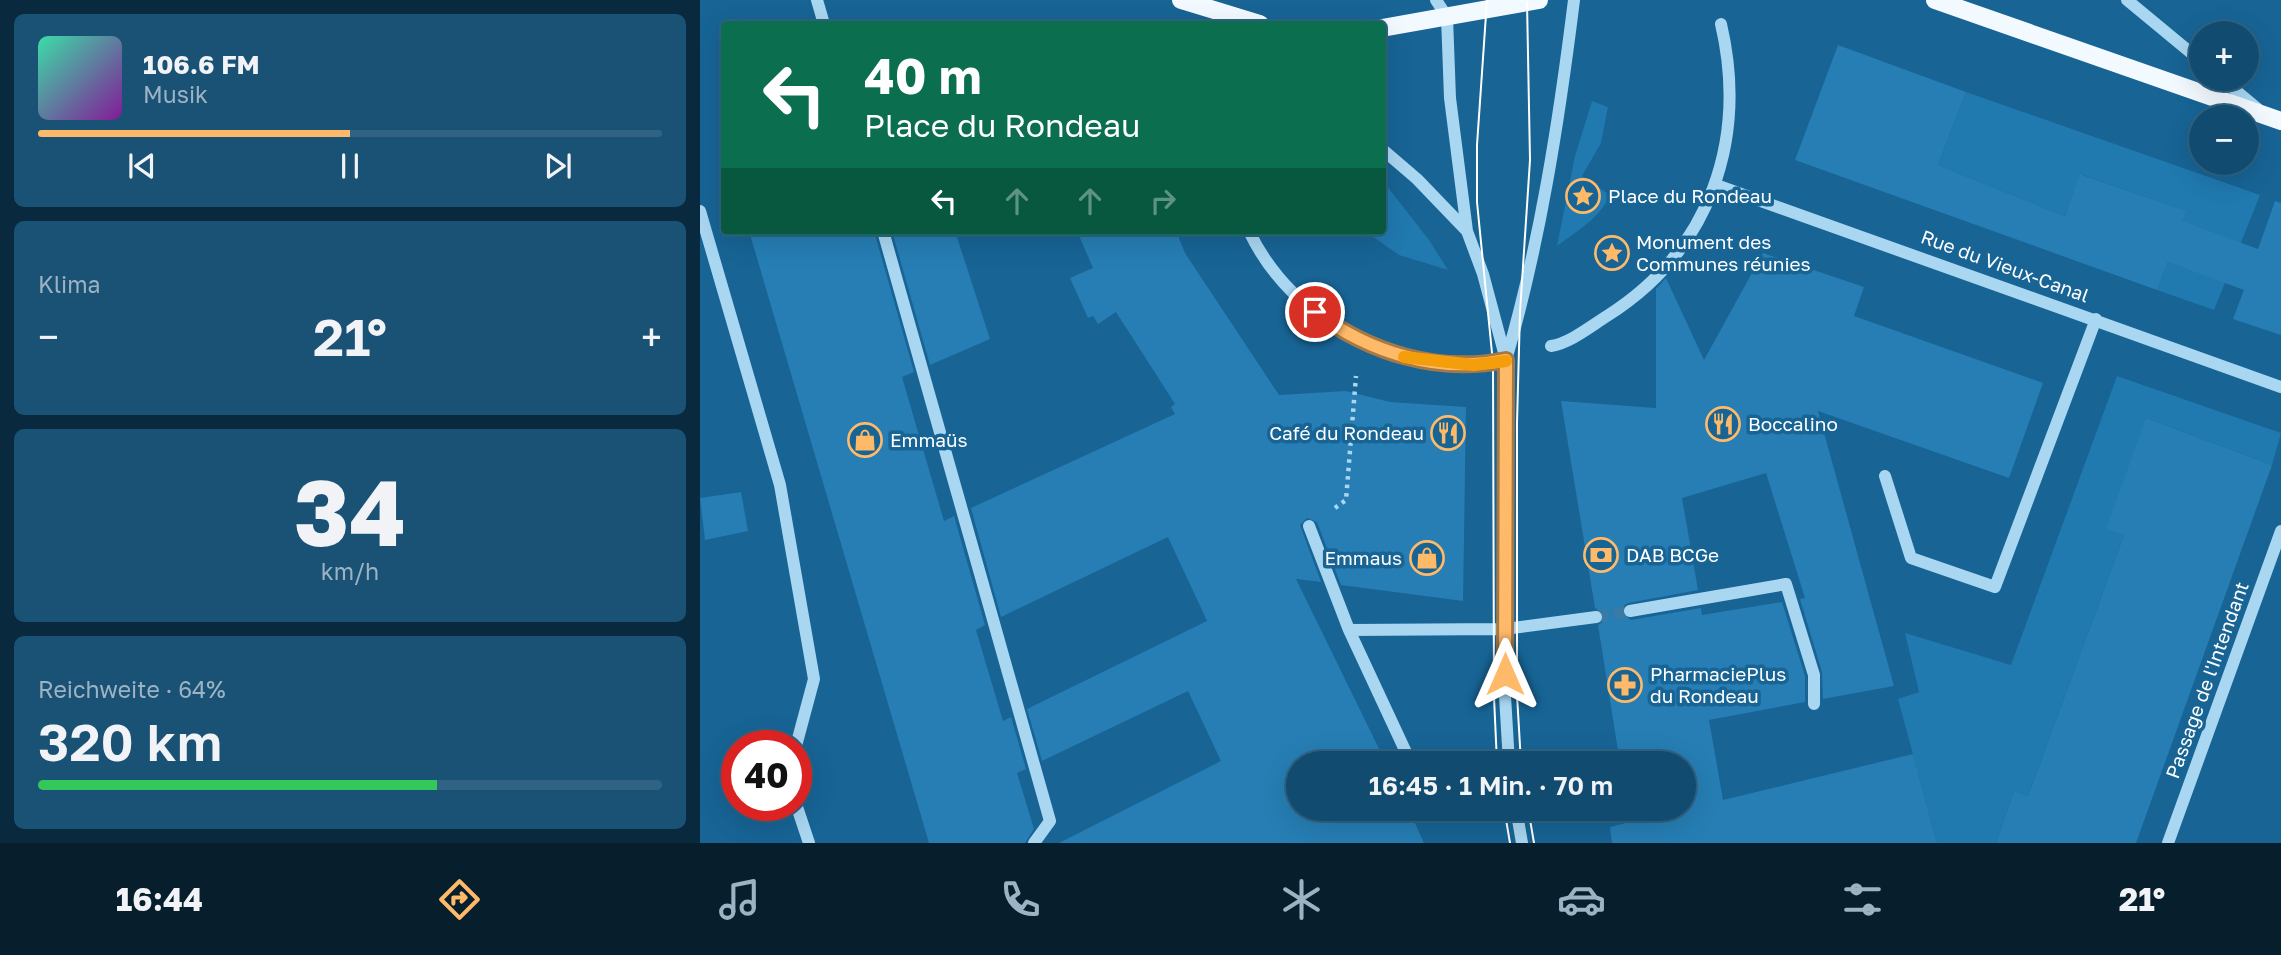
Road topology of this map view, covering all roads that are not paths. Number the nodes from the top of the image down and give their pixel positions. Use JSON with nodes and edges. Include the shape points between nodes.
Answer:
{"nodes":[{"id":1,"x":817,"y":0,"type":"edge"},
{"id":2,"x":1436,"y":0,"type":"edge"},
{"id":3,"x":1574,"y":0,"type":"edge"},
{"id":4,"x":1935,"y":0,"type":"edge"},
{"id":5,"x":2127,"y":0,"type":"edge"},
{"id":6,"x":1190,"y":1,"type":"edge"},
{"id":7,"x":1531,"y":1,"type":"edge"},
{"id":8,"x":1447,"y":8,"type":"edge"},
{"id":9,"x":823,"y":21,"type":"edge"},
{"id":10,"x":1230,"y":21,"type":"edge"},
{"id":11,"x":1721,"y":24,"type":"dead end"},
{"id":12,"x":1386,"y":27,"type":"edge"},
{"id":13,"x":2189,"y":51,"type":"edge"},
{"id":14,"x":2238,"y":91,"type":"edge"},
{"id":15,"x":2274,"y":119,"type":"edge"},
{"id":16,"x":1386,"y":152,"type":"edge"},
{"id":17,"x":1716,"y":185,"type":"junction"},
{"id":18,"x":700,"y":211,"type":"edge"},
{"id":19,"x":1467,"y":232,"type":"junction"},
{"id":20,"x":884,"y":235,"type":"edge"},
{"id":21,"x":1251,"y":235,"type":"edge"},
{"id":22,"x":2096,"y":318,"type":"junction"},
{"id":23,"x":1551,"y":346,"type":"dead end"},
{"id":24,"x":1506,"y":360,"type":"junction"},
{"id":25,"x":2281,"y":387,"type":"edge"},
{"id":26,"x":1885,"y":476,"type":"dead end"},
{"id":27,"x":1309,"y":526,"type":"road end"},
{"id":28,"x":2281,"y":531,"type":"edge"},
{"id":29,"x":1630,"y":611,"type":"tunnel mouth"},
{"id":30,"x":1596,"y":617,"type":"tunnel mouth"},
{"id":31,"x":1506,"y":629,"type":"junction"},
{"id":32,"x":1349,"y":631,"type":"junction"},
{"id":33,"x":1814,"y":705,"type":"dead end"},
{"id":34,"x":800,"y":730,"type":"edge"},
{"id":35,"x":1405,"y":751,"type":"edge"},
{"id":36,"x":1509,"y":751,"type":"edge"},
{"id":37,"x":801,"y":821,"type":"edge"},
{"id":38,"x":1518,"y":821,"type":"edge"},
{"id":39,"x":808,"y":843,"type":"edge"},
{"id":40,"x":1034,"y":843,"type":"edge"},
{"id":41,"x":1522,"y":843,"type":"edge"},
{"id":42,"x":2168,"y":843,"type":"edge"}],
"edges":[{"from":1,"to":9,"type":"street"},
{"from":2,"to":8,"type":"street"},
{"from":3,"to":24,"type":"street","via":[[1534,251]]},
{"from":4,"to":15,"type":"main road"},
{"from":5,"to":13,"type":"street"},
{"from":6,"to":10,"type":"main road"},
{"from":7,"to":8,"type":"main road"},
{"from":8,"to":12,"type":"main road"},
{"from":8,"to":19,"type":"street","via":[[1450,98]]},
{"from":11,"to":17,"type":"street","via":[[1730,122]]},
{"from":14,"to":15,"type":"street"},
{"from":16,"to":19,"type":"street"},
{"from":17,"to":22,"type":"street","name":"Rue du Vieux-Canal"},
{"from":17,"to":23,"type":"street","via":[[1689,239],[1658,276],[1616,310]]},
{"from":18,"to":34,"type":"street","via":[[780,485],[814,679]]},
{"from":19,"to":24,"type":"street"},
{"from":20,"to":40,"type":"street","via":[[1050,821]]},
{"from":21,"to":24,"type":"street","via":[[1262,256],[1293,291],[1356,339],[1408,359],[1474,365]]},
{"from":22,"to":25,"type":"street","name":"Rue du Vieux-Canal"},
{"from":22,"to":26,"type":"street","via":[[1995,587],[1911,558]]},
{"from":24,"to":31,"type":"street"},
{"from":27,"to":32,"type":"street"},
{"from":28,"to":42,"type":"street","name":"Passage de l'Intendant"},
{"from":29,"to":33,"type":"street","via":[[1786,584],[1814,675]]},
{"from":30,"to":31,"type":"street"},
{"from":31,"to":32,"type":"street"},
{"from":31,"to":36,"type":"street"},
{"from":32,"to":35,"type":"street"},
{"from":37,"to":39,"type":"street"},
{"from":38,"to":41,"type":"street"}]}
